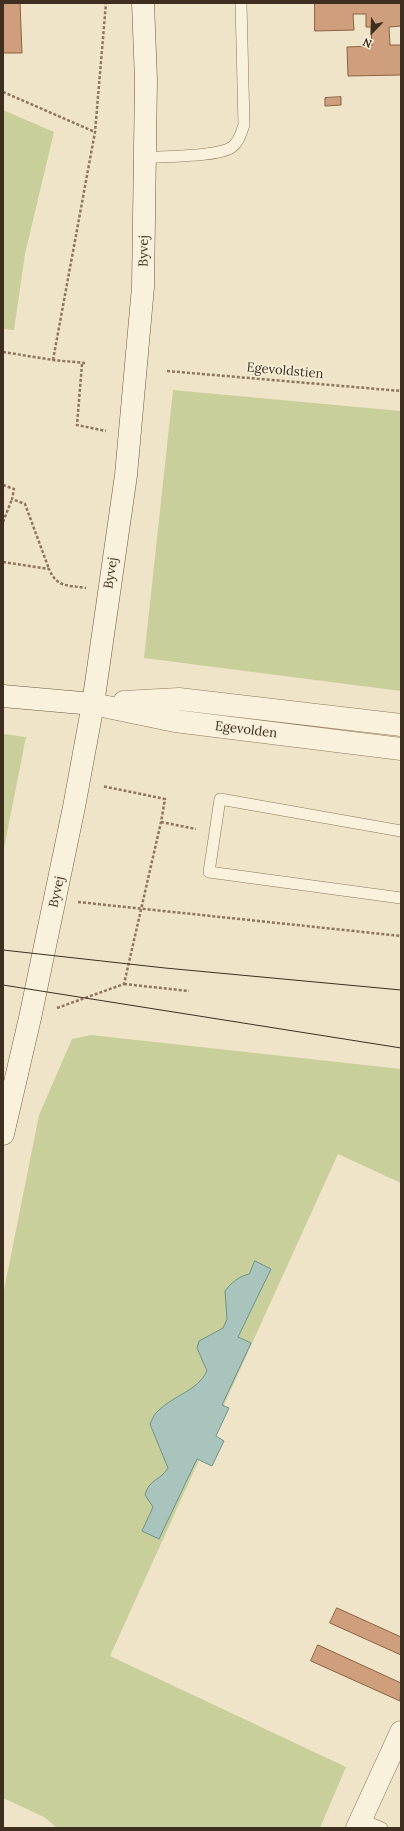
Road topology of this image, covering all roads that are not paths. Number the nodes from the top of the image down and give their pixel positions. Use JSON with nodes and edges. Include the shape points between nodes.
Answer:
{"nodes":[{"id":1,"x":143,"y":3,"type":"edge"},
{"id":2,"x":241,"y":3,"type":"edge"},
{"id":3,"x":145,"y":158,"type":"junction"},
{"id":4,"x":3,"y":696,"type":"edge"},
{"id":5,"x":93,"y":704,"type":"junction"},
{"id":6,"x":401,"y":725,"type":"edge"},
{"id":7,"x":401,"y":749,"type":"edge"},
{"id":8,"x":401,"y":831,"type":"edge"},
{"id":9,"x":401,"y":898,"type":"edge"},
{"id":10,"x":3,"y":1134,"type":"edge"},
{"id":11,"x":401,"y":1732,"type":"edge"},
{"id":12,"x":359,"y":1823,"type":"edge"},
{"id":13,"x":382,"y":1828,"type":"edge"}],
"edges":[{"from":1,"to":3,"type":"street","name":"Byvej","via":[[146,80]]},
{"from":2,"to":3,"type":"lane","via":[[244,126],[240,138],[232,147],[220,152]]},
{"from":3,"to":5,"type":"street","name":"Byvej","via":[[143,287],[130,436]]},
{"from":4,"to":5,"type":"street","name":"Egevolden"},
{"from":5,"to":6,"type":"street","name":"Egevolden","via":[[179,699]]},
{"from":5,"to":7,"type":"street","name":"Egevolden","via":[[175,720]]},
{"from":5,"to":10,"type":"street","name":"Byvej","via":[[55,899]]},
{"from":8,"to":9,"type":"lane","via":[[220,800],[209,872]]},
{"from":11,"to":12,"type":"street"},
{"from":12,"to":13,"type":"lane"}]}
